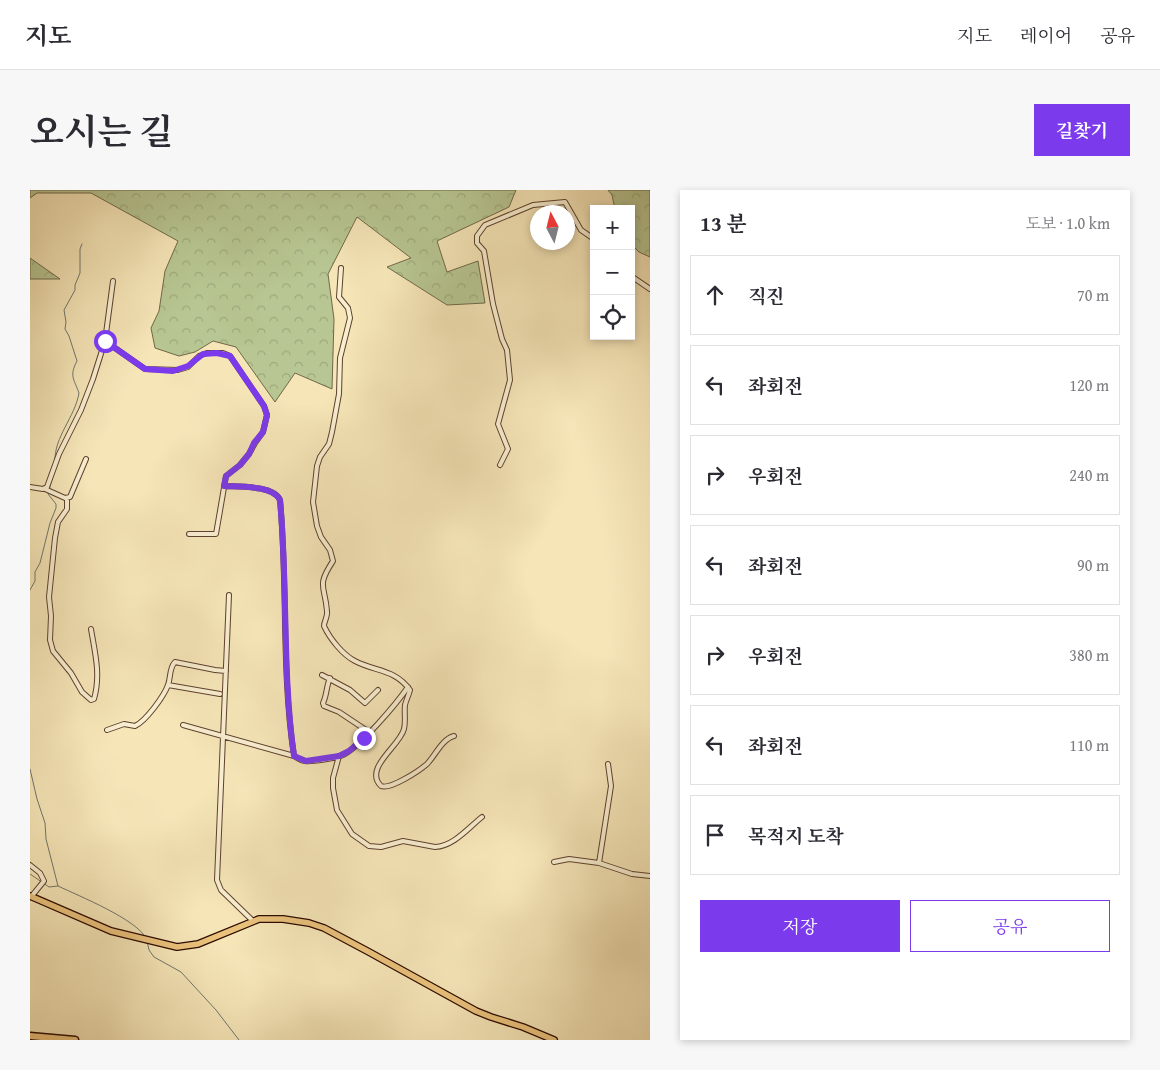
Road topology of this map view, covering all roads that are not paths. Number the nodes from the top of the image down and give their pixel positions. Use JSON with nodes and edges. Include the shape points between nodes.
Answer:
{"nodes":[{"id":1,"x":590,"y":236,"type":"edge"},
{"id":2,"x":341,"y":268,"type":"dead end"},
{"id":3,"x":635,"y":279,"type":"edge"},
{"id":4,"x":113,"y":281,"type":"dead end"},
{"id":5,"x":650,"y":289,"type":"edge"},
{"id":6,"x":105,"y":341,"type":"junction"},
{"id":7,"x":86,"y":459,"type":"dead end"},
{"id":8,"x":500,"y":465,"type":"dead end"},
{"id":9,"x":224,"y":486,"type":"junction"},
{"id":10,"x":30,"y":487,"type":"edge"},
{"id":11,"x":45,"y":489,"type":"junction"},
{"id":12,"x":67,"y":498,"type":"junction"},
{"id":13,"x":189,"y":534,"type":"dead end"},
{"id":14,"x":229,"y":595,"type":"dead end"},
{"id":15,"x":91,"y":629,"type":"dead end"},
{"id":16,"x":226,"y":671,"type":"junction"},
{"id":17,"x":322,"y":675,"type":"dead end"},
{"id":18,"x":330,"y":678,"type":"junction"},
{"id":19,"x":168,"y":685,"type":"junction"},
{"id":20,"x":408,"y":687,"type":"junction"},
{"id":21,"x":378,"y":690,"type":"dead end"},
{"id":22,"x":220,"y":694,"type":"dead end"},
{"id":23,"x":183,"y":725,"type":"dead end"},
{"id":24,"x":107,"y":730,"type":"dead end"},
{"id":25,"x":369,"y":732,"type":"junction"},
{"id":26,"x":224,"y":735,"type":"junction"},
{"id":27,"x":454,"y":736,"type":"dead end"},
{"id":28,"x":294,"y":756,"type":"junction"},
{"id":29,"x":339,"y":756,"type":"junction"},
{"id":30,"x":608,"y":764,"type":"dead end"},
{"id":31,"x":482,"y":817,"type":"dead end"},
{"id":32,"x":554,"y":862,"type":"dead end"},
{"id":33,"x":599,"y":863,"type":"junction"},
{"id":34,"x":30,"y":865,"type":"edge"},
{"id":35,"x":650,"y":876,"type":"edge"},
{"id":36,"x":30,"y":897,"type":"edge"},
{"id":37,"x":252,"y":921,"type":"junction"},
{"id":38,"x":30,"y":1036,"type":"edge"},
{"id":39,"x":75,"y":1040,"type":"edge"},
{"id":40,"x":554,"y":1040,"type":"edge"}],
"edges":[{"from":1,"to":8,"type":"street","via":[[581,230],[565,202],[533,205],[485,225],[477,236],[484,251],[493,304],[507,350],[510,380],[498,424],[508,450]]},
{"from":2,"to":20,"type":"street","via":[[339,297],[348,308],[350,318],[340,358],[339,394],[332,432],[317,466],[313,502],[317,526],[332,561],[322,585],[328,613],[324,624],[332,639],[351,659],[393,674]]},
{"from":3,"to":5,"type":"street"},
{"from":4,"to":6,"type":"street"},
{"from":6,"to":9,"type":"street","via":[[145,369],[173,371],[188,366],[203,354],[230,356],[267,415],[263,432],[245,460],[226,476]]},
{"from":6,"to":11,"type":"street","via":[[88,393]]},
{"from":7,"to":12,"type":"street","via":[[72,494]]},
{"from":9,"to":13,"type":"street","via":[[216,534]]},
{"from":9,"to":28,"type":"street","via":[[267,490],[280,500]]},
{"from":10,"to":11,"type":"street"},
{"from":11,"to":12,"type":"street"},
{"from":12,"to":15,"type":"street","via":[[67,509],[58,522],[55,538],[49,597],[50,640],[53,651],[91,700],[96,694],[98,676]]},
{"from":14,"to":16,"type":"street"},
{"from":16,"to":19,"type":"street","via":[[175,662],[171,666]]},
{"from":16,"to":26,"type":"street"},
{"from":17,"to":18,"type":"street"},
{"from":18,"to":21,"type":"street","via":[[365,703]]},
{"from":18,"to":25,"type":"street","via":[[324,706]]},
{"from":19,"to":22,"type":"street"},
{"from":19,"to":24,"type":"street","via":[[138,725],[124,724]]},
{"from":20,"to":25,"type":"street"},
{"from":20,"to":27,"type":"street","via":[[404,729],[378,766],[379,784],[389,787],[420,769]]},
{"from":23,"to":26,"type":"street"},
{"from":25,"to":29,"type":"street"},
{"from":26,"to":28,"type":"street"},
{"from":26,"to":37,"type":"street","via":[[218,884]]},
{"from":28,"to":29,"type":"street","via":[[306,761]]},
{"from":29,"to":31,"type":"street","via":[[332,783],[337,810],[352,834],[370,846],[381,847],[403,841],[440,847]]},
{"from":30,"to":33,"type":"street","via":[[611,786]]},
{"from":32,"to":33,"type":"street","via":[[569,859]]},
{"from":33,"to":35,"type":"street","via":[[632,874]]},
{"from":34,"to":36,"type":"street","via":[[44,881]]},
{"from":36,"to":37,"type":"main road","via":[[97,925],[177,947],[191,946]]},
{"from":37,"to":40,"type":"main road","via":[[283,919],[319,926],[476,1010]]},
{"from":38,"to":39,"type":"highway"}]}
